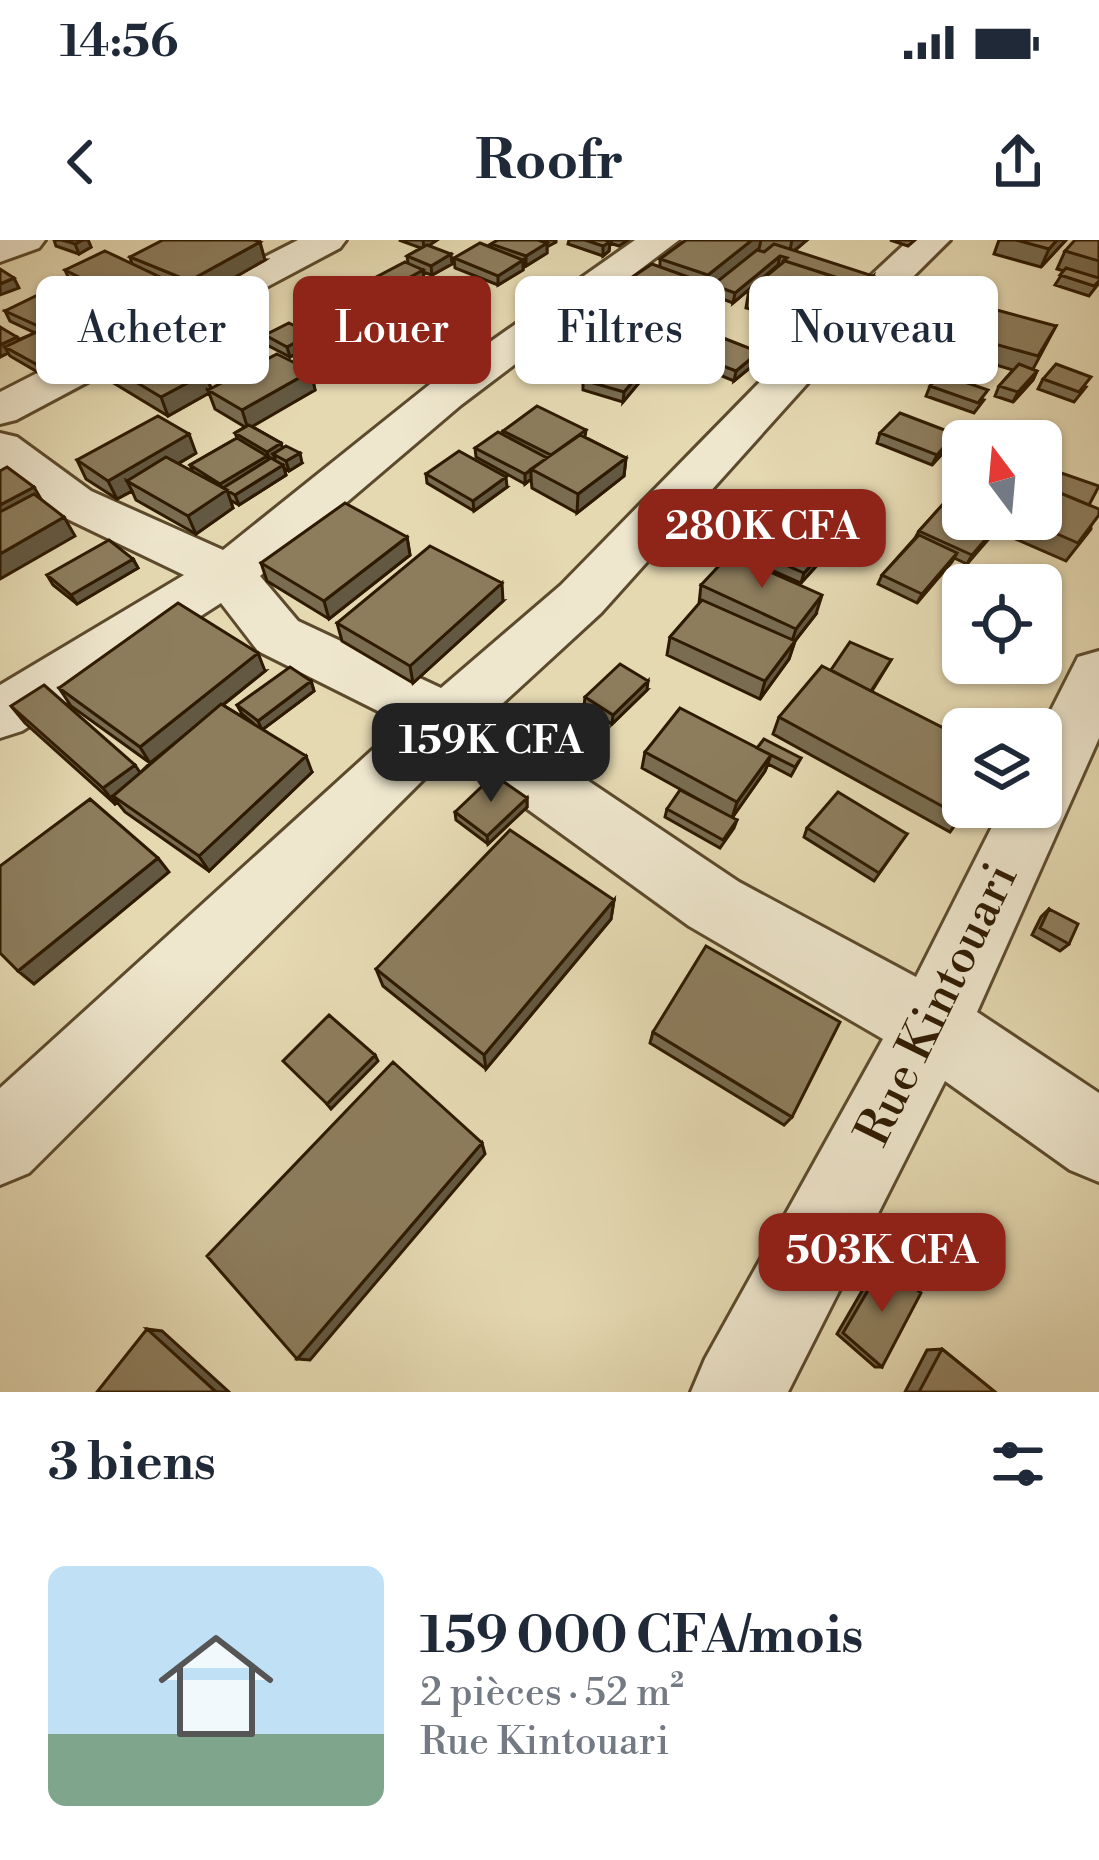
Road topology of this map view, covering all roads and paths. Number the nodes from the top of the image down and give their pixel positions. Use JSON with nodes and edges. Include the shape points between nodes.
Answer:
{"nodes":[{"id":1,"x":26,"y":240,"type":"edge"},
{"id":2,"x":327,"y":240,"type":"edge"},
{"id":3,"x":660,"y":240,"type":"edge"},
{"id":4,"x":931,"y":240,"type":"edge"},
{"id":5,"x":0,"y":251,"type":"edge"},
{"id":6,"x":0,"y":410,"type":"edge"},
{"id":7,"x":0,"y":447,"type":"edge"},
{"id":8,"x":228,"y":574,"type":"junction"},
{"id":9,"x":1099,"y":673,"type":"edge"},
{"id":10,"x":0,"y":714,"type":"edge"},
{"id":11,"x":447,"y":718,"type":"junction"},
{"id":12,"x":1062,"y":751,"type":"edge"},
{"id":13,"x":1025,"y":828,"type":"edge"},
{"id":14,"x":932,"y":1026,"type":"junction"},
{"id":15,"x":1099,"y":1141,"type":"edge"},
{"id":16,"x":0,"y":1144,"type":"edge"},
{"id":17,"x":737,"y":1392,"type":"edge"}],
"edges":[{"from":1,"to":5,"type":"street"},
{"from":2,"to":6,"type":"street"},
{"from":3,"to":8,"type":"street","via":[[445,395]]},
{"from":4,"to":11,"type":"street","via":[[808,357],[581,599]]},
{"from":7,"to":8,"type":"street","via":[[73,502]]},
{"from":8,"to":10,"type":"street"},
{"from":8,"to":11,"type":"street","via":[[278,636]]},
{"from":9,"to":12,"type":"street"},
{"from":11,"to":14,"type":"street","via":[[714,904]]},
{"from":11,"to":16,"type":"street"},
{"from":13,"to":14,"type":"street","name":"Rue Kintouari"},
{"from":14,"to":15,"type":"street"},
{"from":14,"to":17,"type":"street","name":"Rue Kintouari"}]}
